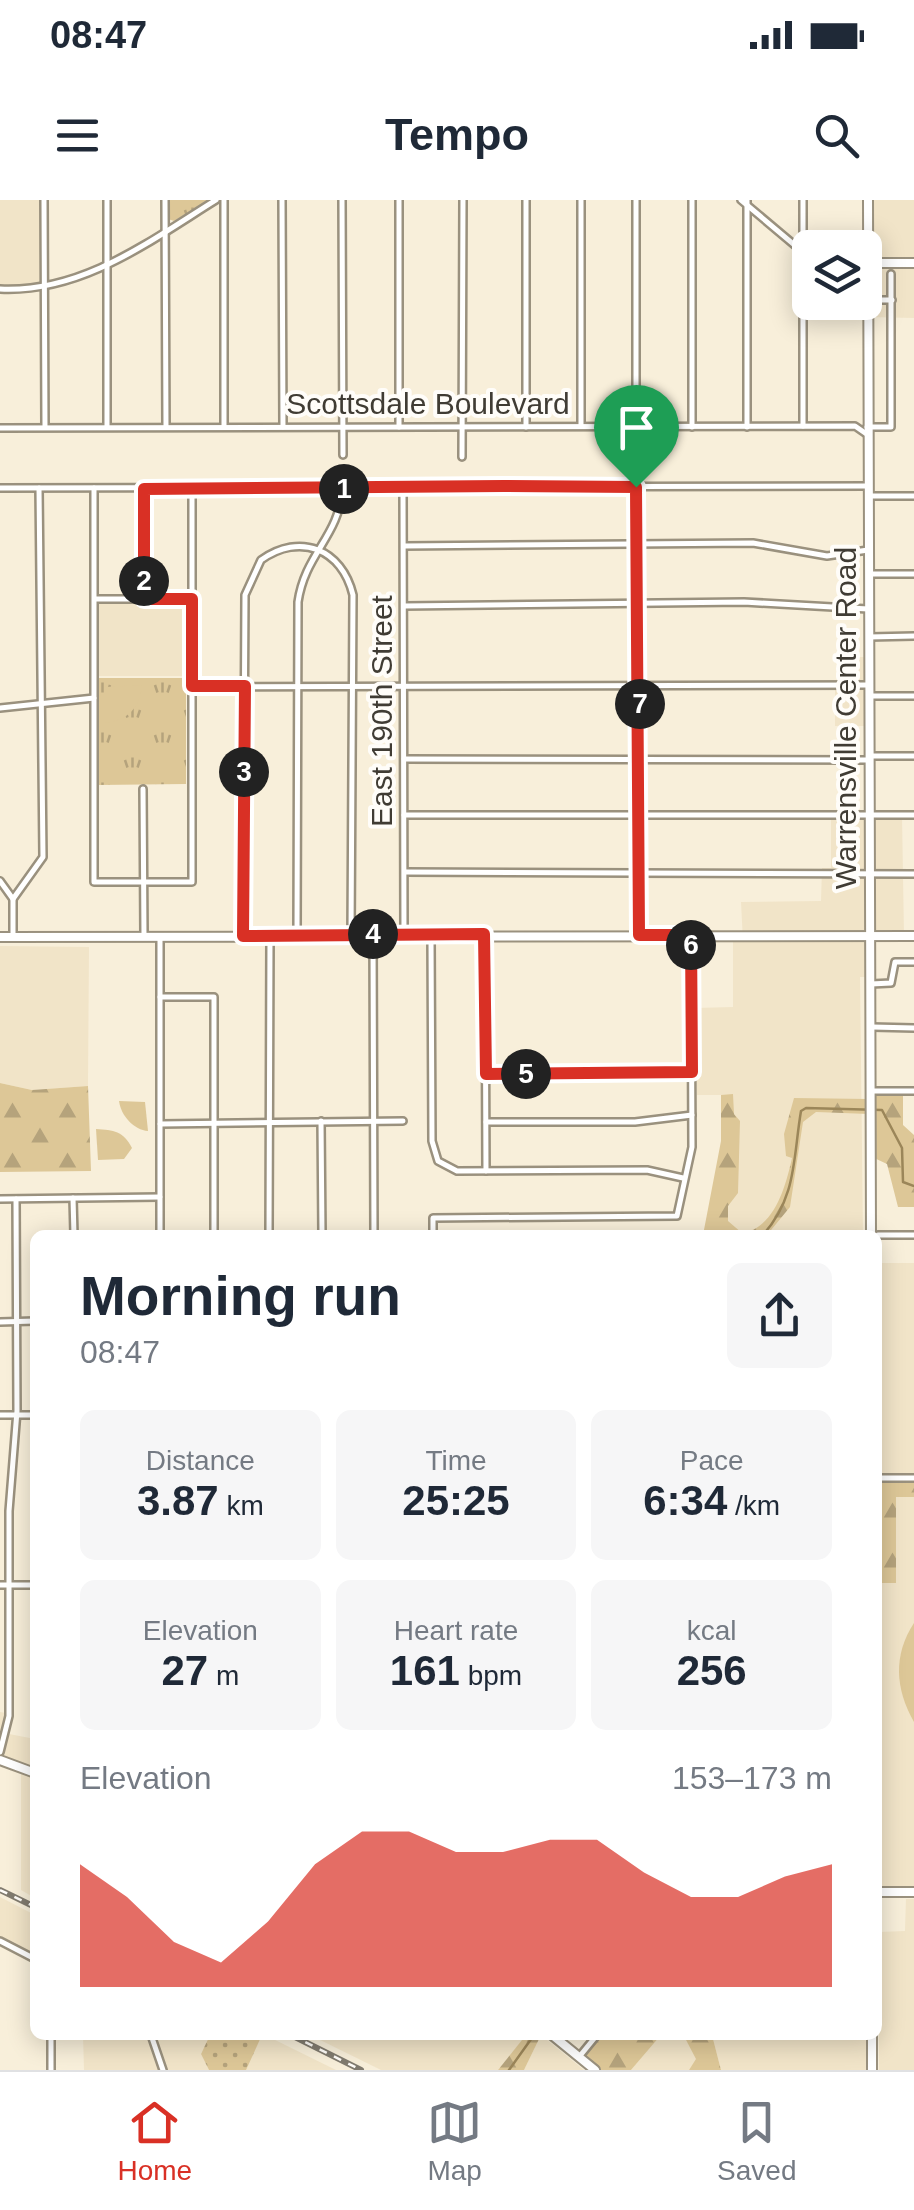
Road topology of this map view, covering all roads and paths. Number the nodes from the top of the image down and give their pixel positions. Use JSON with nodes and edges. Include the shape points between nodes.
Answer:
{"nodes":[{"id":1,"x":44,"y":200,"type":"edge"},
{"id":2,"x":106,"y":200,"type":"edge"},
{"id":3,"x":166,"y":200,"type":"edge"},
{"id":4,"x":220,"y":200,"type":"edge"},
{"id":5,"x":282,"y":200,"type":"edge"},
{"id":6,"x":342,"y":200,"type":"edge"},
{"id":7,"x":399,"y":200,"type":"edge"},
{"id":8,"x":463,"y":200,"type":"edge"},
{"id":9,"x":526,"y":200,"type":"edge"},
{"id":10,"x":581,"y":200,"type":"edge"},
{"id":11,"x":636,"y":200,"type":"edge"},
{"id":12,"x":692,"y":200,"type":"edge"},
{"id":13,"x":803,"y":200,"type":"edge"},
{"id":14,"x":868,"y":200,"type":"edge"},
{"id":15,"x":745,"y":202,"type":"edge"},
{"id":16,"x":803,"y":230,"type":"edge"},
{"id":17,"x":868,"y":230,"type":"edge"},
{"id":18,"x":166,"y":231,"type":"junction"},
{"id":19,"x":792,"y":243,"type":"edge"},
{"id":20,"x":882,"y":263,"type":"edge"},
{"id":21,"x":914,"y":263,"type":"edge"},
{"id":22,"x":107,"y":267,"type":"junction"},
{"id":23,"x":891,"y":274,"type":"dead end"},
{"id":24,"x":44,"y":286,"type":"junction"},
{"id":25,"x":0,"y":289,"type":"edge"},
{"id":26,"x":892,"y":300,"type":"junction"},
{"id":27,"x":882,"y":302,"type":"edge"},
{"id":28,"x":803,"y":320,"type":"edge"},
{"id":29,"x":865,"y":320,"type":"edge"},
{"id":30,"x":581,"y":426,"type":"junction"},
{"id":31,"x":803,"y":426,"type":"junction"},
{"id":32,"x":855,"y":426,"type":"junction"},
{"id":33,"x":867,"y":426,"type":"junction"},
{"id":34,"x":107,"y":427,"type":"junction"},
{"id":35,"x":399,"y":427,"type":"junction"},
{"id":36,"x":526,"y":427,"type":"junction"},
{"id":37,"x":636,"y":427,"type":"junction"},
{"id":38,"x":692,"y":427,"type":"junction"},
{"id":39,"x":747,"y":427,"type":"junction"},
{"id":40,"x":0,"y":428,"type":"edge"},
{"id":41,"x":45,"y":428,"type":"junction"},
{"id":42,"x":166,"y":428,"type":"junction"},
{"id":43,"x":224,"y":428,"type":"junction"},
{"id":44,"x":283,"y":428,"type":"junction"},
{"id":45,"x":342,"y":428,"type":"junction"},
{"id":46,"x":462,"y":428,"type":"junction"},
{"id":47,"x":343,"y":455,"type":"dead end"},
{"id":48,"x":462,"y":457,"type":"dead end"},
{"id":49,"x":636,"y":487,"type":"junction"},
{"id":50,"x":0,"y":488,"type":"edge"},
{"id":51,"x":39,"y":488,"type":"junction"},
{"id":52,"x":94,"y":488,"type":"junction"},
{"id":53,"x":144,"y":489,"type":"junction"},
{"id":54,"x":192,"y":489,"type":"junction"},
{"id":55,"x":342,"y":489,"type":"junction"},
{"id":56,"x":403,"y":489,"type":"junction"},
{"id":57,"x":868,"y":491,"type":"junction"},
{"id":58,"x":914,"y":496,"type":"edge"},
{"id":59,"x":404,"y":546,"type":"junction"},
{"id":60,"x":636,"y":546,"type":"junction"},
{"id":61,"x":319,"y":547,"type":"junction"},
{"id":62,"x":868,"y":550,"type":"junction"},
{"id":63,"x":868,"y":574,"type":"junction"},
{"id":64,"x":914,"y":574,"type":"edge"},
{"id":65,"x":94,"y":599,"type":"junction"},
{"id":66,"x":144,"y":599,"type":"junction"},
{"id":67,"x":192,"y":599,"type":"junction"},
{"id":68,"x":638,"y":605,"type":"junction"},
{"id":69,"x":404,"y":606,"type":"junction"},
{"id":70,"x":868,"y":609,"type":"junction"},
{"id":71,"x":914,"y":636,"type":"edge"},
{"id":72,"x":869,"y":637,"type":"junction"},
{"id":73,"x":298,"y":685,"type":"junction"},
{"id":74,"x":352,"y":685,"type":"junction"},
{"id":75,"x":404,"y":685,"type":"junction"},
{"id":76,"x":640,"y":685,"type":"junction"},
{"id":77,"x":869,"y":685,"type":"junction"},
{"id":78,"x":192,"y":686,"type":"junction"},
{"id":79,"x":245,"y":686,"type":"junction"},
{"id":80,"x":869,"y":696,"type":"junction"},
{"id":81,"x":914,"y":696,"type":"edge"},
{"id":82,"x":94,"y":698,"type":"junction"},
{"id":83,"x":42,"y":704,"type":"junction"},
{"id":84,"x":0,"y":708,"type":"edge"},
{"id":85,"x":914,"y":756,"type":"edge"},
{"id":86,"x":869,"y":758,"type":"junction"},
{"id":87,"x":404,"y":759,"type":"junction"},
{"id":88,"x":640,"y":760,"type":"junction"},
{"id":89,"x":144,"y":789,"type":"dead end"},
{"id":90,"x":404,"y":814,"type":"junction"},
{"id":91,"x":640,"y":814,"type":"junction"},
{"id":92,"x":914,"y":815,"type":"edge"},
{"id":93,"x":870,"y":816,"type":"junction"},
{"id":94,"x":404,"y":872,"type":"junction"},
{"id":95,"x":640,"y":873,"type":"junction"},
{"id":96,"x":870,"y":874,"type":"junction"},
{"id":97,"x":914,"y":874,"type":"edge"},
{"id":98,"x":144,"y":882,"type":"junction"},
{"id":99,"x":1,"y":883,"type":"edge"},
{"id":100,"x":22,"y":885,"type":"junction"},
{"id":101,"x":13,"y":899,"type":"junction"},
{"id":102,"x":351,"y":934,"type":"junction"},
{"id":103,"x":373,"y":934,"type":"junction"},
{"id":104,"x":404,"y":934,"type":"junction"},
{"id":105,"x":432,"y":934,"type":"junction"},
{"id":106,"x":484,"y":934,"type":"junction"},
{"id":107,"x":270,"y":935,"type":"junction"},
{"id":108,"x":297,"y":935,"type":"junction"},
{"id":109,"x":639,"y":935,"type":"junction"},
{"id":110,"x":691,"y":935,"type":"junction"},
{"id":111,"x":144,"y":936,"type":"junction"},
{"id":112,"x":160,"y":936,"type":"junction"},
{"id":113,"x":243,"y":936,"type":"junction"},
{"id":114,"x":870,"y":936,"type":"junction"},
{"id":115,"x":914,"y":936,"type":"edge"},
{"id":116,"x":0,"y":937,"type":"edge"},
{"id":117,"x":13,"y":937,"type":"junction"},
{"id":118,"x":914,"y":962,"type":"edge"},
{"id":119,"x":869,"y":984,"type":"junction"},
{"id":120,"x":160,"y":997,"type":"junction"},
{"id":121,"x":869,"y":1027,"type":"junction"},
{"id":122,"x":914,"y":1028,"type":"edge"},
{"id":123,"x":692,"y":1072,"type":"junction"},
{"id":124,"x":486,"y":1074,"type":"junction"},
{"id":125,"x":870,"y":1091,"type":"junction"},
{"id":126,"x":914,"y":1091,"type":"edge"},
{"id":127,"x":692,"y":1115,"type":"junction"},
{"id":128,"x":374,"y":1120,"type":"junction"},
{"id":129,"x":403,"y":1121,"type":"dead end"},
{"id":130,"x":322,"y":1122,"type":"junction"},
{"id":131,"x":486,"y":1122,"type":"junction"},
{"id":132,"x":269,"y":1123,"type":"junction"},
{"id":133,"x":160,"y":1124,"type":"junction"},
{"id":134,"x":214,"y":1124,"type":"junction"},
{"id":135,"x":486,"y":1171,"type":"junction"},
{"id":136,"x":684,"y":1178,"type":"junction"},
{"id":137,"x":160,"y":1197,"type":"junction"},
{"id":138,"x":0,"y":1198,"type":"edge"},
{"id":139,"x":73,"y":1198,"type":"junction"},
{"id":140,"x":16,"y":1199,"type":"junction"},
{"id":141,"x":74,"y":1230,"type":"edge"},
{"id":142,"x":160,"y":1230,"type":"edge"},
{"id":143,"x":214,"y":1230,"type":"edge"},
{"id":144,"x":269,"y":1230,"type":"edge"},
{"id":145,"x":322,"y":1230,"type":"edge"},
{"id":146,"x":374,"y":1230,"type":"edge"},
{"id":147,"x":433,"y":1230,"type":"edge"},
{"id":148,"x":874,"y":1230,"type":"edge"},
{"id":149,"x":882,"y":1235,"type":"edge"},
{"id":150,"x":914,"y":1235,"type":"edge"},
{"id":151,"x":0,"y":1322,"type":"edge"},
{"id":152,"x":17,"y":1322,"type":"junction"},
{"id":153,"x":30,"y":1322,"type":"edge"},
{"id":154,"x":0,"y":1415,"type":"edge"},
{"id":155,"x":16,"y":1415,"type":"junction"},
{"id":156,"x":30,"y":1415,"type":"edge"},
{"id":157,"x":882,"y":1478,"type":"edge"},
{"id":158,"x":914,"y":1478,"type":"edge"},
{"id":159,"x":0,"y":1585,"type":"edge"},
{"id":160,"x":9,"y":1585,"type":"junction"},
{"id":161,"x":30,"y":1585,"type":"edge"},
{"id":162,"x":0,"y":1752,"type":"edge"},
{"id":163,"x":0,"y":1760,"type":"edge"},
{"id":164,"x":30,"y":1770,"type":"edge"},
{"id":165,"x":882,"y":1892,"type":"edge"},
{"id":166,"x":914,"y":1892,"type":"edge"},
{"id":167,"x":0,"y":1942,"type":"edge"},
{"id":168,"x":30,"y":1957,"type":"edge"},
{"id":169,"x":52,"y":2040,"type":"edge"},
{"id":170,"x":153,"y":2040,"type":"edge"},
{"id":171,"x":558,"y":2040,"type":"edge"},
{"id":172,"x":593,"y":2040,"type":"edge"},
{"id":173,"x":872,"y":2040,"type":"edge"},
{"id":174,"x":579,"y":2056,"type":"junction"},
{"id":175,"x":52,"y":2070,"type":"edge"},
{"id":176,"x":163,"y":2070,"type":"edge"},
{"id":177,"x":595,"y":2070,"type":"edge"},
{"id":178,"x":872,"y":2070,"type":"edge"}],
"edges":[{"from":1,"to":24,"type":"street"},
{"from":2,"to":22,"type":"street"},
{"from":3,"to":18,"type":"street"},
{"from":4,"to":18,"type":"street"},
{"from":4,"to":43,"type":"street"},
{"from":5,"to":44,"type":"street"},
{"from":6,"to":45,"type":"street"},
{"from":7,"to":35,"type":"street"},
{"from":8,"to":46,"type":"street"},
{"from":9,"to":36,"type":"street"},
{"from":10,"to":30,"type":"street"},
{"from":11,"to":37,"type":"street"},
{"from":12,"to":38,"type":"street"},
{"from":13,"to":16,"type":"street"},
{"from":14,"to":17,"type":"main road","name":"Warrensville Center Road"},
{"from":15,"to":19,"type":"street"},
{"from":15,"to":39,"type":"street"},
{"from":18,"to":22,"type":"street"},
{"from":18,"to":42,"type":"street"},
{"from":20,"to":21,"type":"main road"},
{"from":22,"to":24,"type":"street"},
{"from":22,"to":34,"type":"street"},
{"from":23,"to":26,"type":"street"},
{"from":24,"to":25,"type":"street"},
{"from":24,"to":41,"type":"street"},
{"from":26,"to":27,"type":"street"},
{"from":26,"to":33,"type":"street","via":[[891,427]]},
{"from":28,"to":31,"type":"street"},
{"from":29,"to":33,"type":"main road","name":"Warrensville Center Road"},
{"from":30,"to":36,"type":"street","name":"Scottsdale Boulevard"},
{"from":30,"to":37,"type":"street","name":"Scottsdale Boulevard"},
{"from":31,"to":32,"type":"street","name":"Scottsdale Boulevard"},
{"from":31,"to":39,"type":"street","name":"Scottsdale Boulevard"},
{"from":32,"to":33,"type":"street"},
{"from":32,"to":33,"type":"street"},
{"from":33,"to":57,"type":"main road","name":"Warrensville Center Road"},
{"from":34,"to":41,"type":"street","name":"Scottsdale Boulevard"},
{"from":34,"to":42,"type":"street","name":"Scottsdale Boulevard"},
{"from":35,"to":45,"type":"street","name":"Scottsdale Boulevard"},
{"from":35,"to":46,"type":"street","name":"Scottsdale Boulevard"},
{"from":36,"to":46,"type":"street","name":"Scottsdale Boulevard"},
{"from":37,"to":38,"type":"street","name":"Scottsdale Boulevard"},
{"from":38,"to":39,"type":"street","name":"Scottsdale Boulevard"},
{"from":40,"to":41,"type":"street","name":"Scottsdale Boulevard"},
{"from":42,"to":43,"type":"street","name":"Scottsdale Boulevard"},
{"from":43,"to":44,"type":"street","name":"Scottsdale Boulevard"},
{"from":44,"to":45,"type":"street","name":"Scottsdale Boulevard"},
{"from":45,"to":47,"type":"street"},
{"from":46,"to":48,"type":"street"},
{"from":49,"to":56,"type":"street"},
{"from":49,"to":57,"type":"street"},
{"from":49,"to":60,"type":"street"},
{"from":50,"to":51,"type":"street"},
{"from":51,"to":52,"type":"street"},
{"from":51,"to":83,"type":"street"},
{"from":52,"to":53,"type":"street"},
{"from":52,"to":65,"type":"street"},
{"from":53,"to":54,"type":"street"},
{"from":53,"to":66,"type":"street"},
{"from":54,"to":55,"type":"street"},
{"from":54,"to":67,"type":"street"},
{"from":55,"to":56,"type":"street"},
{"from":55,"to":61,"type":"street","via":[[340,513]]},
{"from":56,"to":59,"type":"street","name":"East 190th Street"},
{"from":57,"to":58,"type":"street"},
{"from":57,"to":62,"type":"main road","name":"Warrensville Center Road"},
{"from":59,"to":60,"type":"street"},
{"from":59,"to":69,"type":"street","name":"East 190th Street"},
{"from":60,"to":62,"type":"street","via":[[753,543],[827,556]]},
{"from":60,"to":68,"type":"street"},
{"from":61,"to":73,"type":"street","via":[[300,586]]},
{"from":61,"to":74,"type":"street","via":[[350,583]]},
{"from":61,"to":79,"type":"street","via":[[282,548],[262,560],[248,581]]},
{"from":62,"to":63,"type":"main road","name":"Warrensville Center Road"},
{"from":63,"to":64,"type":"street"},
{"from":63,"to":70,"type":"main road","name":"Warrensville Center Road"},
{"from":65,"to":66,"type":"street"},
{"from":65,"to":82,"type":"street"},
{"from":66,"to":67,"type":"street"},
{"from":67,"to":78,"type":"street"},
{"from":68,"to":69,"type":"street"},
{"from":68,"to":70,"type":"street"},
{"from":68,"to":76,"type":"street"},
{"from":69,"to":75,"type":"street","name":"East 190th Street"},
{"from":70,"to":72,"type":"main road","name":"Warrensville Center Road"},
{"from":71,"to":72,"type":"street"},
{"from":72,"to":77,"type":"main road","name":"Warrensville Center Road"},
{"from":73,"to":74,"type":"street"},
{"from":73,"to":79,"type":"street"},
{"from":73,"to":108,"type":"street"},
{"from":74,"to":75,"type":"street"},
{"from":74,"to":102,"type":"street"},
{"from":75,"to":76,"type":"street"},
{"from":75,"to":87,"type":"street","name":"East 190th Street"},
{"from":76,"to":77,"type":"street"},
{"from":76,"to":88,"type":"street"},
{"from":77,"to":80,"type":"main road","name":"Warrensville Center Road"},
{"from":78,"to":79,"type":"street"},
{"from":78,"to":98,"type":"street","via":[[192,882]]},
{"from":79,"to":113,"type":"street"},
{"from":80,"to":81,"type":"street"},
{"from":80,"to":86,"type":"main road","name":"Warrensville Center Road"},
{"from":82,"to":83,"type":"street"},
{"from":82,"to":98,"type":"street","via":[[94,882]]},
{"from":83,"to":84,"type":"street"},
{"from":83,"to":100,"type":"street","via":[[43,857]]},
{"from":85,"to":86,"type":"street"},
{"from":86,"to":88,"type":"street"},
{"from":86,"to":93,"type":"main road","name":"Warrensville Center Road"},
{"from":87,"to":88,"type":"street"},
{"from":87,"to":90,"type":"street","name":"East 190th Street"},
{"from":88,"to":91,"type":"street"},
{"from":89,"to":98,"type":"street"},
{"from":90,"to":91,"type":"street"},
{"from":90,"to":94,"type":"street","name":"East 190th Street"},
{"from":91,"to":93,"type":"street"},
{"from":91,"to":95,"type":"street"},
{"from":92,"to":93,"type":"street"},
{"from":93,"to":96,"type":"main road","name":"Warrensville Center Road"},
{"from":94,"to":95,"type":"street"},
{"from":94,"to":104,"type":"street","name":"East 190th Street"},
{"from":95,"to":96,"type":"street"},
{"from":95,"to":109,"type":"street"},
{"from":96,"to":97,"type":"street"},
{"from":96,"to":114,"type":"main road","name":"Warrensville Center Road"},
{"from":98,"to":111,"type":"street"},
{"from":99,"to":100,"type":"street"},
{"from":99,"to":101,"type":"street"},
{"from":100,"to":101,"type":"street"},
{"from":101,"to":117,"type":"street"},
{"from":102,"to":103,"type":"main road"},
{"from":102,"to":108,"type":"main road"},
{"from":103,"to":104,"type":"main road"},
{"from":103,"to":128,"type":"street"},
{"from":104,"to":105,"type":"main road"},
{"from":105,"to":106,"type":"main road"},
{"from":105,"to":135,"type":"street","via":[[432,1141],[438,1161],[457,1171]]},
{"from":106,"to":109,"type":"main road"},
{"from":106,"to":124,"type":"street"},
{"from":107,"to":108,"type":"main road"},
{"from":107,"to":113,"type":"main road"},
{"from":107,"to":132,"type":"street"},
{"from":109,"to":110,"type":"main road"},
{"from":110,"to":114,"type":"main road"},
{"from":110,"to":123,"type":"street"},
{"from":111,"to":112,"type":"main road"},
{"from":111,"to":117,"type":"main road"},
{"from":112,"to":113,"type":"main road"},
{"from":112,"to":120,"type":"street"},
{"from":114,"to":115,"type":"main road"},
{"from":114,"to":119,"type":"main road","name":"Warrensville Center Road"},
{"from":116,"to":117,"type":"main road"},
{"from":118,"to":119,"type":"street","via":[[895,962],[890,984]]},
{"from":119,"to":121,"type":"main road","name":"Warrensville Center Road"},
{"from":120,"to":133,"type":"street"},
{"from":120,"to":134,"type":"street","via":[[214,997]]},
{"from":121,"to":122,"type":"street"},
{"from":121,"to":125,"type":"main road","name":"Warrensville Center Road"},
{"from":123,"to":124,"type":"street"},
{"from":123,"to":127,"type":"street"},
{"from":124,"to":131,"type":"street"},
{"from":125,"to":126,"type":"street"},
{"from":125,"to":148,"type":"main road","name":"Warrensville Center Road"},
{"from":127,"to":131,"type":"street","via":[[635,1122]]},
{"from":127,"to":136,"type":"street"},
{"from":128,"to":129,"type":"street"},
{"from":128,"to":130,"type":"street"},
{"from":128,"to":146,"type":"street"},
{"from":130,"to":132,"type":"street"},
{"from":130,"to":145,"type":"street"},
{"from":131,"to":135,"type":"street"},
{"from":132,"to":134,"type":"street"},
{"from":132,"to":144,"type":"street"},
{"from":133,"to":134,"type":"street"},
{"from":133,"to":137,"type":"street"},
{"from":134,"to":143,"type":"street"},
{"from":135,"to":136,"type":"street","via":[[646,1170]]},
{"from":136,"to":147,"type":"street","via":[[677,1216],[433,1218]]},
{"from":137,"to":139,"type":"street"},
{"from":137,"to":142,"type":"street"},
{"from":138,"to":140,"type":"street"},
{"from":139,"to":140,"type":"street"},
{"from":139,"to":141,"type":"street"},
{"from":140,"to":152,"type":"street"},
{"from":149,"to":150,"type":"street"},
{"from":151,"to":152,"type":"street"},
{"from":152,"to":153,"type":"street"},
{"from":152,"to":155,"type":"street"},
{"from":154,"to":155,"type":"street"},
{"from":155,"to":156,"type":"street"},
{"from":155,"to":160,"type":"street"},
{"from":157,"to":158,"type":"street"},
{"from":159,"to":160,"type":"street"},
{"from":160,"to":161,"type":"street"},
{"from":160,"to":162,"type":"street","via":[[9,1716]]},
{"from":163,"to":164,"type":"main road"},
{"from":165,"to":166,"type":"main road"},
{"from":167,"to":168,"type":"street"},
{"from":169,"to":175,"type":"street"},
{"from":170,"to":176,"type":"street"},
{"from":171,"to":174,"type":"main road"},
{"from":172,"to":174,"type":"street"},
{"from":173,"to":178,"type":"main road"},
{"from":174,"to":177,"type":"main road"}]}
